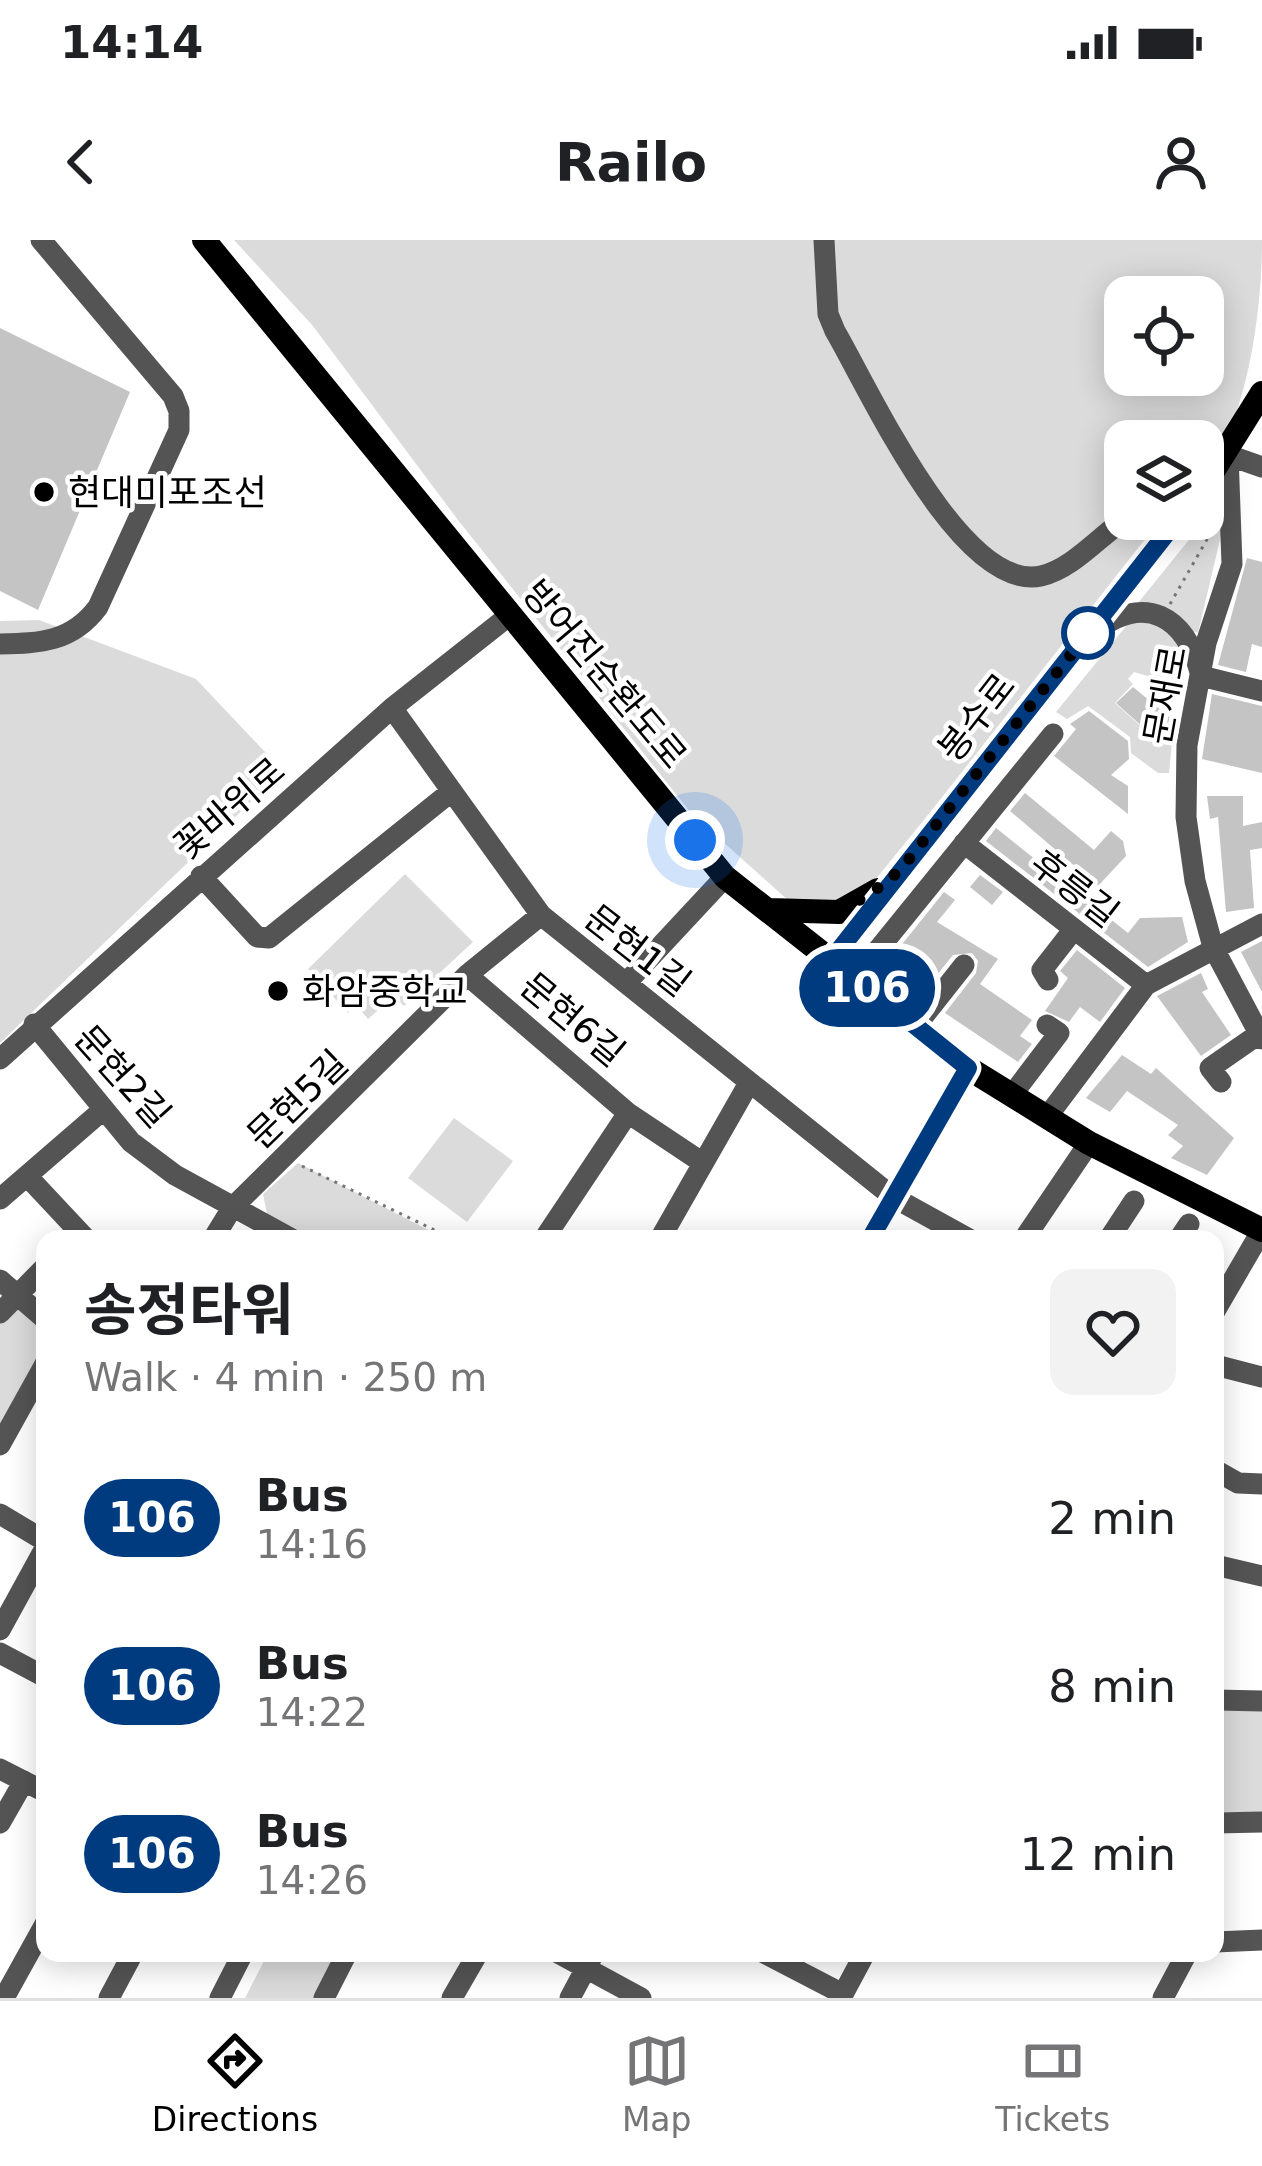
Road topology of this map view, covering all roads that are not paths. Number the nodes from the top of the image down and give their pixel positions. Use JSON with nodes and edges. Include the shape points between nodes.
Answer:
{"nodes":[{"id":1,"x":40,"y":240,"type":"edge"},
{"id":2,"x":204,"y":240,"type":"edge"},
{"id":3,"x":824,"y":240,"type":"edge"},
{"id":4,"x":1262,"y":393,"type":"edge"},
{"id":5,"x":1228,"y":454,"type":"junction"},
{"id":6,"x":1224,"y":459,"type":"edge"},
{"id":7,"x":1262,"y":467,"type":"edge"},
{"id":8,"x":1104,"y":535,"type":"edge"},
{"id":9,"x":1161,"y":540,"type":"edge"},
{"id":10,"x":510,"y":615,"type":"junction"},
{"id":11,"x":0,"y":644,"type":"edge"},
{"id":12,"x":1076,"y":648,"type":"junction"},
{"id":13,"x":1201,"y":676,"type":"junction"},
{"id":14,"x":1262,"y":691,"type":"edge"},
{"id":15,"x":392,"y":708,"type":"junction"},
{"id":16,"x":1053,"y":734,"type":"dead end"},
{"id":17,"x":452,"y":791,"type":"junction"},
{"id":18,"x":964,"y":843,"type":"junction"},
{"id":19,"x":902,"y":868,"type":"junction"},
{"id":20,"x":201,"y":876,"type":"junction"},
{"id":21,"x":725,"y":877,"type":"junction"},
{"id":22,"x":768,"y":910,"type":"junction"},
{"id":23,"x":541,"y":915,"type":"junction"},
{"id":24,"x":1262,"y":924,"type":"edge"},
{"id":25,"x":1074,"y":929,"type":"junction"},
{"id":26,"x":1213,"y":947,"type":"junction"},
{"id":27,"x":832,"y":959,"type":"junction"},
{"id":28,"x":964,"y":965,"type":"dead end"},
{"id":29,"x":466,"y":975,"type":"junction"},
{"id":30,"x":855,"y":978,"type":"junction"},
{"id":31,"x":1048,"y":980,"type":"dead end"},
{"id":32,"x":628,"y":981,"type":"junction"},
{"id":33,"x":1146,"y":985,"type":"junction"},
{"id":34,"x":34,"y":1024,"type":"junction"},
{"id":35,"x":1047,"y":1025,"type":"dead end"},
{"id":36,"x":915,"y":1027,"type":"junction"},
{"id":37,"x":1261,"y":1036,"type":"edge"},
{"id":38,"x":0,"y":1059,"type":"edge"},
{"id":39,"x":968,"y":1068,"type":"junction"},
{"id":40,"x":1221,"y":1082,"type":"dead end"},
{"id":41,"x":749,"y":1083,"type":"junction"},
{"id":42,"x":1012,"y":1095,"type":"junction"},
{"id":43,"x":104,"y":1109,"type":"junction"},
{"id":44,"x":628,"y":1113,"type":"junction"},
{"id":45,"x":1047,"y":1117,"type":"junction"},
{"id":46,"x":1089,"y":1142,"type":"junction"},
{"id":47,"x":703,"y":1163,"type":"junction"},
{"id":48,"x":27,"y":1176,"type":"junction"},
{"id":49,"x":893,"y":1197,"type":"junction"},
{"id":50,"x":0,"y":1199,"type":"edge"},
{"id":51,"x":1134,"y":1201,"type":"dead end"},
{"id":52,"x":232,"y":1208,"type":"junction"},
{"id":53,"x":75,"y":1230,"type":"edge"},
{"id":54,"x":219,"y":1230,"type":"edge"},
{"id":55,"x":275,"y":1230,"type":"edge"},
{"id":56,"x":550,"y":1230,"type":"edge"},
{"id":57,"x":665,"y":1230,"type":"edge"},
{"id":58,"x":875,"y":1230,"type":"edge"},
{"id":59,"x":953,"y":1230,"type":"edge"},
{"id":60,"x":1030,"y":1230,"type":"edge"},
{"id":61,"x":1114,"y":1230,"type":"edge"},
{"id":62,"x":1262,"y":1230,"type":"edge"},
{"id":63,"x":36,"y":1274,"type":"edge"},
{"id":64,"x":1224,"y":1295,"type":"edge"},
{"id":65,"x":5,"y":1296,"type":"edge"},
{"id":66,"x":36,"y":1314,"type":"edge"},
{"id":67,"x":1224,"y":1367,"type":"edge"},
{"id":68,"x":1262,"y":1377,"type":"edge"},
{"id":69,"x":36,"y":1380,"type":"edge"},
{"id":70,"x":0,"y":1445,"type":"edge"},
{"id":71,"x":1224,"y":1475,"type":"edge"},
{"id":72,"x":1262,"y":1484,"type":"edge"},
{"id":73,"x":0,"y":1514,"type":"edge"},
{"id":74,"x":36,"y":1539,"type":"edge"},
{"id":75,"x":36,"y":1562,"type":"edge"},
{"id":76,"x":1224,"y":1567,"type":"edge"},
{"id":77,"x":1262,"y":1576,"type":"edge"},
{"id":78,"x":0,"y":1630,"type":"edge"},
{"id":79,"x":0,"y":1653,"type":"edge"},
{"id":80,"x":36,"y":1672,"type":"edge"},
{"id":81,"x":1224,"y":1700,"type":"edge"},
{"id":82,"x":1262,"y":1701,"type":"edge"},
{"id":83,"x":0,"y":1769,"type":"edge"},
{"id":84,"x":24,"y":1781,"type":"junction"},
{"id":85,"x":36,"y":1787,"type":"edge"},
{"id":86,"x":0,"y":1822,"type":"edge"},
{"id":87,"x":1262,"y":1822,"type":"edge"},
{"id":88,"x":1224,"y":1823,"type":"edge"},
{"id":89,"x":36,"y":1940,"type":"edge"},
{"id":90,"x":1262,"y":1940,"type":"edge"},
{"id":91,"x":1224,"y":1942,"type":"edge"},
{"id":92,"x":129,"y":1962,"type":"edge"},
{"id":93,"x":239,"y":1962,"type":"edge"},
{"id":94,"x":340,"y":1962,"type":"edge"},
{"id":95,"x":473,"y":1962,"type":"edge"},
{"id":96,"x":589,"y":1962,"type":"edge"},
{"id":97,"x":593,"y":1962,"type":"edge"},
{"id":98,"x":785,"y":1962,"type":"edge"},
{"id":99,"x":861,"y":1962,"type":"edge"},
{"id":100,"x":1182,"y":1962,"type":"edge"},
{"id":101,"x":1166,"y":1993,"type":"edge"},
{"id":102,"x":842,"y":1996,"type":"edge"},
{"id":103,"x":4,"y":1998,"type":"edge"},
{"id":104,"x":110,"y":1998,"type":"edge"},
{"id":105,"x":220,"y":1998,"type":"edge"},
{"id":106,"x":324,"y":1998,"type":"edge"},
{"id":107,"x":452,"y":1998,"type":"edge"},
{"id":108,"x":570,"y":1998,"type":"edge"},
{"id":109,"x":641,"y":1998,"type":"edge"},
{"id":110,"x":1191,"y":1998,"type":"edge"}],
"edges":[{"from":1,"to":11,"type":"street","via":[[173,396],[178,430],[84,626],[44,644]]},
{"from":2,"to":10,"type":"main road","name":"방어진순환도로"},
{"from":3,"to":8,"type":"street","via":[[835,331],[948,521],[984,560],[1039,576]]},
{"from":4,"to":5,"type":"main road"},
{"from":5,"to":6,"type":"main road"},
{"from":5,"to":7,"type":"street"},
{"from":5,"to":13,"type":"street","name":"문재로","via":[[1232,564]]},
{"from":9,"to":12,"type":"main road","name":"봉수로"},
{"from":10,"to":15,"type":"street","name":"꽃바위로"},
{"from":10,"to":21,"type":"main road","name":"방어진순환도로"},
{"from":12,"to":13,"type":"street","via":[[1129,613],[1163,616],[1193,645]]},
{"from":12,"to":19,"type":"main road","name":"봉수로"},
{"from":13,"to":14,"type":"street"},
{"from":13,"to":26,"type":"street","name":"문재로","via":[[1187,746],[1186,818]]},
{"from":15,"to":17,"type":"street","name":"문현1길"},
{"from":15,"to":20,"type":"street","name":"꽃바위로"},
{"from":16,"to":18,"type":"street"},
{"from":17,"to":20,"type":"street","via":[[269,938],[257,938]]},
{"from":17,"to":23,"type":"street","name":"문현1길"},
{"from":18,"to":25,"type":"street","name":"후릉길"},
{"from":18,"to":30,"type":"street"},
{"from":19,"to":22,"type":"main road","via":[[869,898],[838,912]]},
{"from":19,"to":27,"type":"main road","name":"봉수로"},
{"from":20,"to":34,"type":"street","name":"꽃바위로"},
{"from":21,"to":22,"type":"main road","name":"방어진순환도로"},
{"from":21,"to":32,"type":"street"},
{"from":22,"to":27,"type":"main road","name":"방어진순환도로"},
{"from":23,"to":29,"type":"street","name":"문현5길"},
{"from":23,"to":32,"type":"street","name":"문현1길"},
{"from":24,"to":26,"type":"street"},
{"from":25,"to":31,"type":"street","via":[[1042,970]]},
{"from":25,"to":33,"type":"street","name":"후릉길"},
{"from":26,"to":33,"type":"street"},
{"from":26,"to":37,"type":"street","name":"문재로"},
{"from":27,"to":30,"type":"main road","name":"방어진순환도로"},
{"from":28,"to":36,"type":"street"},
{"from":29,"to":44,"type":"street","name":"문현6길"},
{"from":29,"to":52,"type":"street","name":"문현5길"},
{"from":30,"to":36,"type":"main road","name":"방어진순환도로"},
{"from":32,"to":41,"type":"street","name":"문현1길"},
{"from":33,"to":45,"type":"street"},
{"from":34,"to":38,"type":"street","name":"꽃바위로"},
{"from":34,"to":43,"type":"street","name":"문현2길"},
{"from":35,"to":42,"type":"street","via":[[1059,1033]]},
{"from":36,"to":39,"type":"main road","name":"방어진순환도로"},
{"from":37,"to":40,"type":"street","via":[[1210,1067]]},
{"from":39,"to":42,"type":"main road","name":"방어진순환도로"},
{"from":39,"to":49,"type":"street"},
{"from":41,"to":47,"type":"street"},
{"from":41,"to":49,"type":"street","name":"문현1길"},
{"from":42,"to":45,"type":"main road","name":"방어진순환도로"},
{"from":43,"to":48,"type":"street"},
{"from":43,"to":52,"type":"street","name":"문현2길","via":[[131,1142]]},
{"from":44,"to":47,"type":"street"},
{"from":44,"to":56,"type":"street","name":"문현6길"},
{"from":45,"to":46,"type":"main road","name":"방어진순환도로"},
{"from":46,"to":60,"type":"street"},
{"from":46,"to":62,"type":"main road","name":"방어진순환도로"},
{"from":47,"to":57,"type":"street"},
{"from":48,"to":50,"type":"street"},
{"from":48,"to":53,"type":"street"},
{"from":49,"to":58,"type":"street"},
{"from":49,"to":59,"type":"street","name":"문현1길"},
{"from":51,"to":61,"type":"street"},
{"from":52,"to":54,"type":"street","name":"문현5길"},
{"from":52,"to":55,"type":"street","name":"문현2길"},
{"from":62,"to":64,"type":"street"},
{"from":63,"to":65,"type":"street"},
{"from":65,"to":66,"type":"street"},
{"from":67,"to":68,"type":"street"},
{"from":69,"to":70,"type":"street"},
{"from":71,"to":72,"type":"street"},
{"from":73,"to":74,"type":"street"},
{"from":75,"to":78,"type":"street"},
{"from":76,"to":77,"type":"street"},
{"from":79,"to":80,"type":"street"},
{"from":81,"to":82,"type":"street"},
{"from":83,"to":84,"type":"street"},
{"from":84,"to":85,"type":"street"},
{"from":84,"to":86,"type":"street"},
{"from":87,"to":88,"type":"street"},
{"from":89,"to":103,"type":"street"},
{"from":90,"to":91,"type":"street"},
{"from":92,"to":104,"type":"street"},
{"from":93,"to":105,"type":"street"},
{"from":94,"to":106,"type":"street"},
{"from":95,"to":107,"type":"street"},
{"from":96,"to":108,"type":"street"},
{"from":97,"to":109,"type":"street"},
{"from":98,"to":102,"type":"street"},
{"from":99,"to":102,"type":"street"},
{"from":100,"to":101,"type":"street"},
{"from":101,"to":110,"type":"street"}]}
